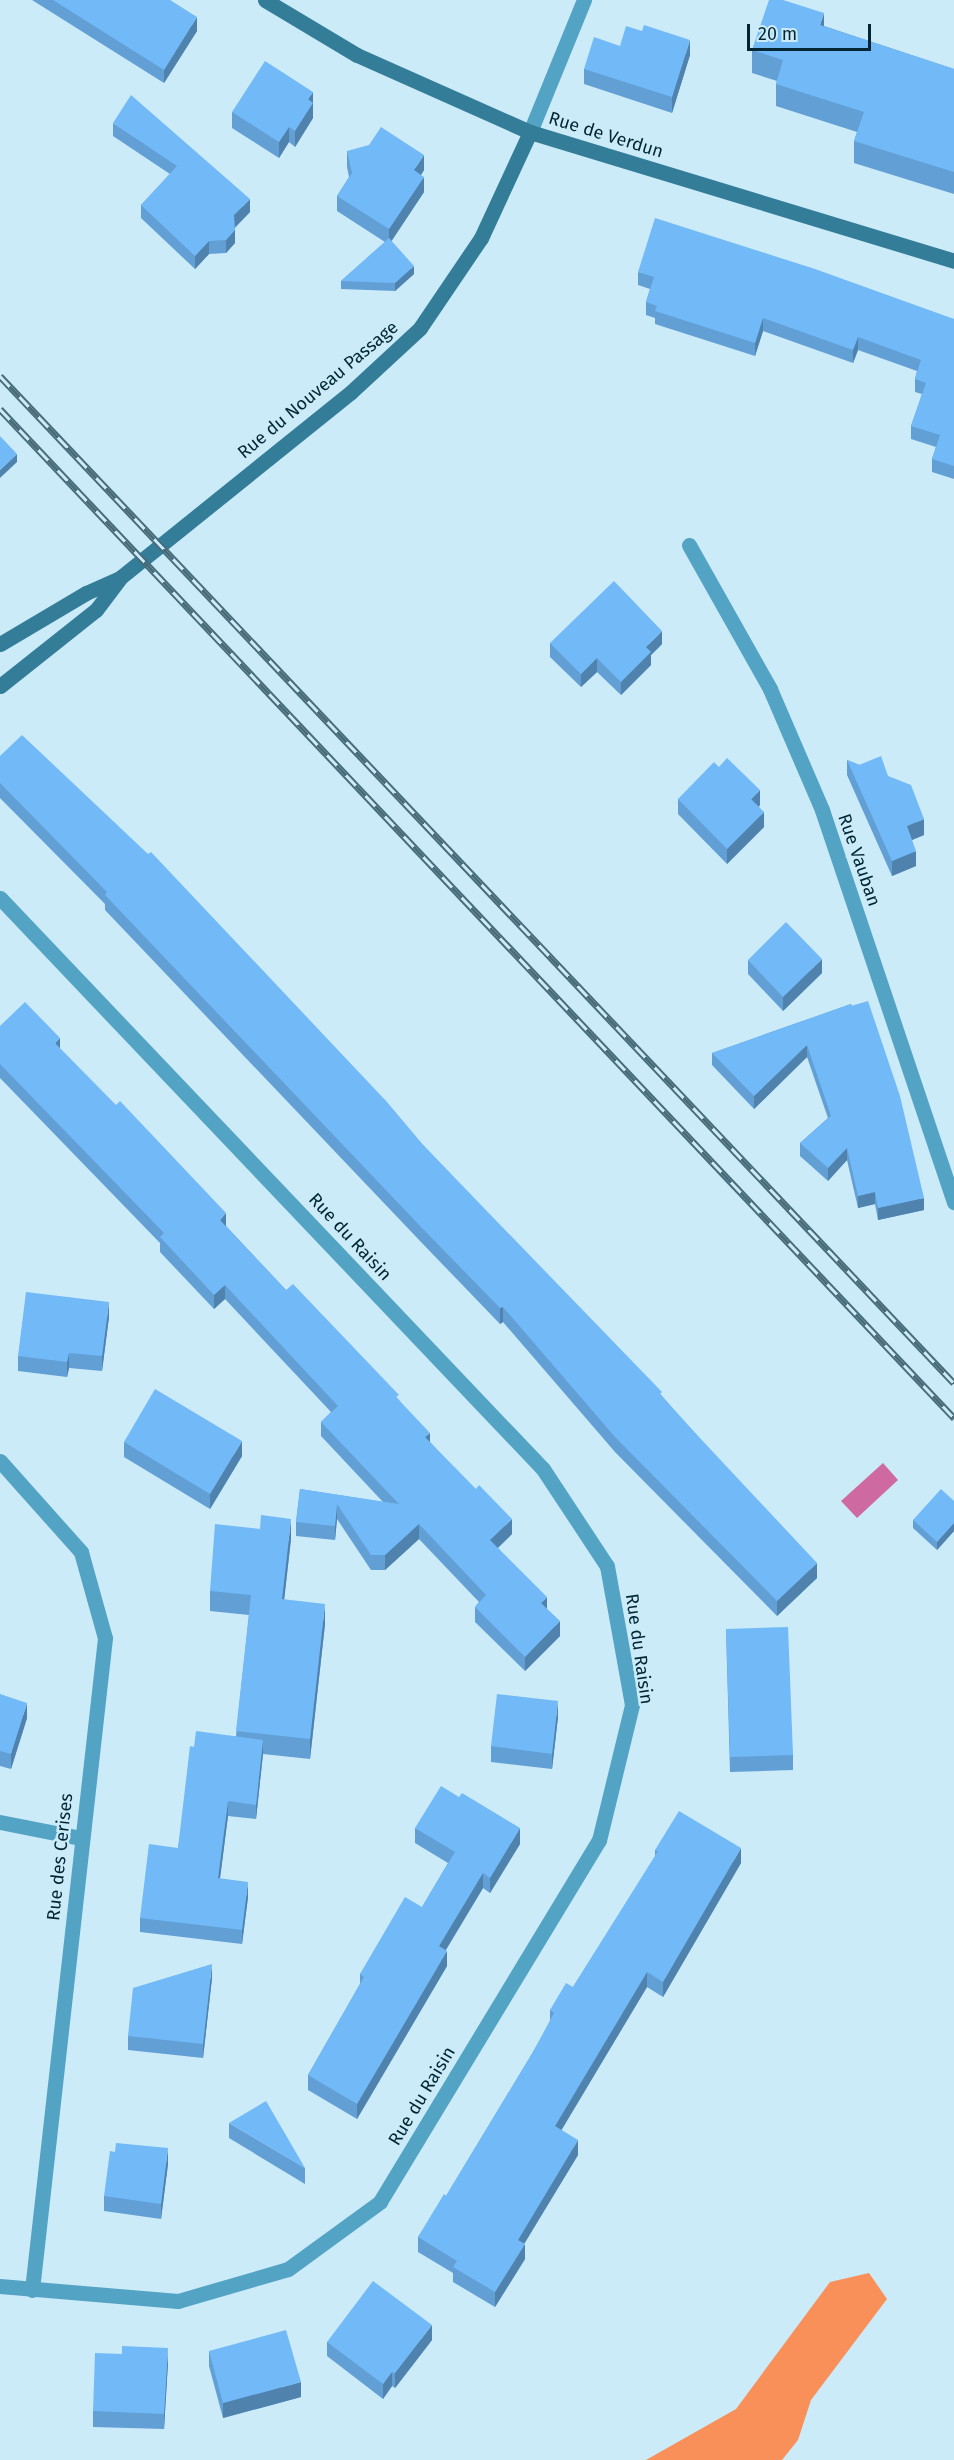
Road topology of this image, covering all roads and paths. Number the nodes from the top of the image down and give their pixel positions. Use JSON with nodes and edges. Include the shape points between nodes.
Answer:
{"nodes":[{"id":1,"x":265,"y":0,"type":"edge"},
{"id":2,"x":584,"y":0,"type":"edge"},
{"id":3,"x":530,"y":132,"type":"junction"},
{"id":4,"x":954,"y":261,"type":"edge"},
{"id":5,"x":689,"y":545,"type":"dead end"},
{"id":6,"x":121,"y":578,"type":"junction"},
{"id":7,"x":0,"y":644,"type":"edge"},
{"id":8,"x":0,"y":686,"type":"edge"},
{"id":9,"x":0,"y":898,"type":"edge"},
{"id":10,"x":954,"y":1202,"type":"edge"},
{"id":11,"x":0,"y":1461,"type":"edge"},
{"id":12,"x":0,"y":1822,"type":"edge"},
{"id":13,"x":81,"y":1838,"type":"junction"},
{"id":14,"x":0,"y":2286,"type":"edge"},
{"id":15,"x":32,"y":2290,"type":"junction"}],
"edges":[{"from":1,"to":3,"type":"main road","name":"Rue de Verdun","via":[[357,56]]},
{"from":2,"to":3,"type":"street"},
{"from":3,"to":4,"type":"main road","name":"Rue de Verdun"},
{"from":3,"to":6,"type":"main road","name":"Rue du Nouveau Passage","via":[[482,238],[420,328],[351,392]]},
{"from":5,"to":10,"type":"street","name":"Rue Vauban","via":[[770,689],[822,810]]},
{"from":6,"to":7,"type":"main road","name":"Rue du Nouveau Passage","via":[[86,593]]},
{"from":6,"to":8,"type":"main road","name":"Rue du Nouveau Passage","via":[[96,610]]},
{"from":9,"to":15,"type":"street","name":"Rue du Raisin","via":[[543,1469],[607,1566],[632,1705],[599,1840],[380,2202],[288,2269],[178,2301]]},
{"from":11,"to":13,"type":"street","name":"Rue des Cerises","via":[[81,1552],[105,1638]]},
{"from":12,"to":13,"type":"street"},
{"from":13,"to":15,"type":"street","name":"Rue des Cerises"},
{"from":14,"to":15,"type":"street","name":"Rue du Raisin"}]}
